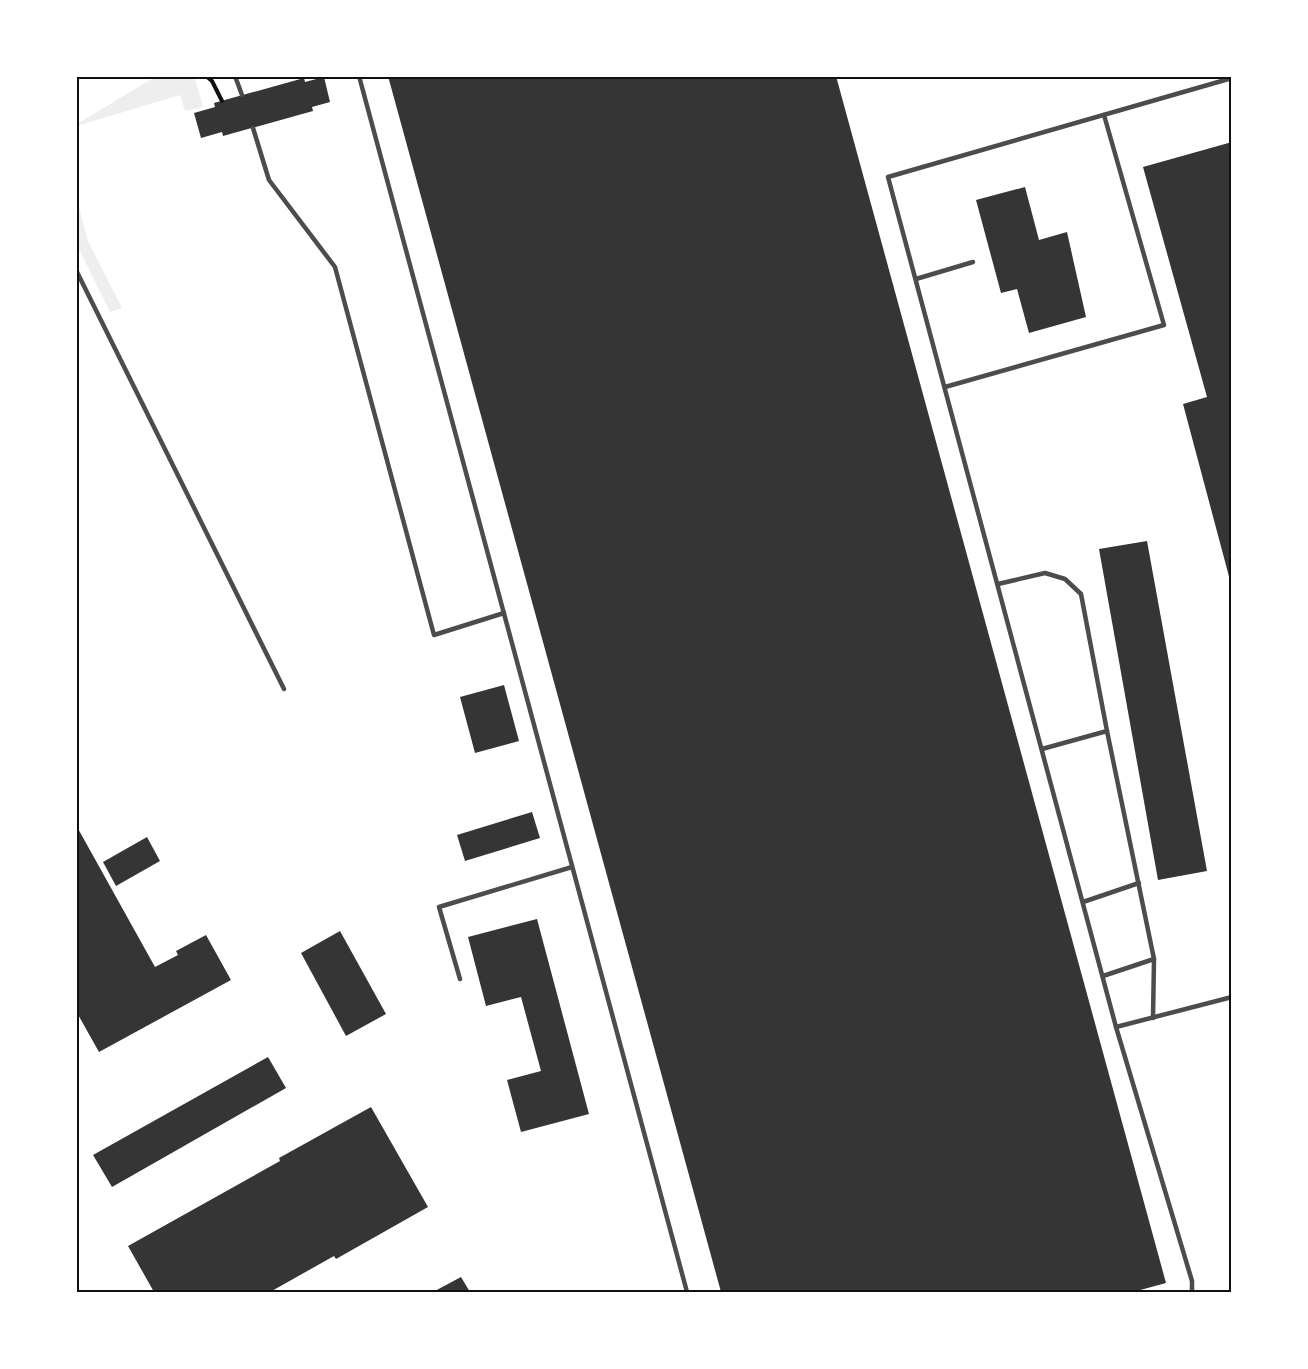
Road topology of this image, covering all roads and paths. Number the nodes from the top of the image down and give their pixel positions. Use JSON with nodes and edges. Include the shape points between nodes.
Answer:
{"nodes":[{"id":1,"x":206,"y":76,"type":"edge"},
{"id":2,"x":235,"y":76,"type":"edge"},
{"id":3,"x":359,"y":76,"type":"edge"},
{"id":4,"x":1232,"y":78,"type":"edge"},
{"id":5,"x":242,"y":95,"type":"dead end"},
{"id":6,"x":222,"y":101,"type":"dead end"},
{"id":7,"x":1104,"y":115,"type":"junction"},
{"id":8,"x":253,"y":128,"type":"dead end"},
{"id":9,"x":973,"y":262,"type":"dead end"},
{"id":10,"x":76,"y":270,"type":"edge"},
{"id":11,"x":916,"y":279,"type":"junction"},
{"id":12,"x":945,"y":387,"type":"junction"},
{"id":13,"x":998,"y":584,"type":"junction"},
{"id":14,"x":504,"y":613,"type":"junction"},
{"id":15,"x":284,"y":689,"type":"dead end"},
{"id":16,"x":1107,"y":731,"type":"junction"},
{"id":17,"x":1042,"y":748,"type":"junction"},
{"id":18,"x":572,"y":867,"type":"junction"},
{"id":19,"x":1139,"y":883,"type":"junction"},
{"id":20,"x":1083,"y":902,"type":"junction"},
{"id":21,"x":1154,"y":959,"type":"junction"},
{"id":22,"x":1102,"y":976,"type":"junction"},
{"id":23,"x":460,"y":979,"type":"dead end"},
{"id":24,"x":1232,"y":997,"type":"edge"},
{"id":25,"x":1153,"y":1018,"type":"junction"},
{"id":26,"x":1116,"y":1027,"type":"junction"},
{"id":27,"x":687,"y":1293,"type":"edge"},
{"id":28,"x":1192,"y":1293,"type":"edge"}],
"edges":[{"from":1,"to":6,"type":"path"},
{"from":2,"to":5,"type":"lane"},
{"from":3,"to":14,"type":"lane"},
{"from":4,"to":7,"type":"lane"},
{"from":7,"to":11,"type":"lane","via":[[888,177]]},
{"from":7,"to":12,"type":"lane","via":[[1164,325]]},
{"from":8,"to":14,"type":"lane","via":[[270,180],[335,267],[434,635]]},
{"from":9,"to":11,"type":"lane"},
{"from":10,"to":15,"type":"lane"},
{"from":11,"to":12,"type":"lane"},
{"from":12,"to":13,"type":"lane"},
{"from":13,"to":16,"type":"lane","via":[[1045,573],[1065,579],[1081,594]]},
{"from":13,"to":17,"type":"lane"},
{"from":14,"to":18,"type":"lane"},
{"from":16,"to":17,"type":"lane"},
{"from":16,"to":19,"type":"lane"},
{"from":17,"to":20,"type":"lane"},
{"from":18,"to":23,"type":"lane","via":[[438,907]]},
{"from":18,"to":27,"type":"lane"},
{"from":19,"to":20,"type":"lane"},
{"from":19,"to":21,"type":"lane"},
{"from":20,"to":22,"type":"lane"},
{"from":21,"to":22,"type":"lane"},
{"from":21,"to":25,"type":"lane"},
{"from":22,"to":26,"type":"lane"},
{"from":24,"to":25,"type":"lane"},
{"from":25,"to":26,"type":"lane"},
{"from":26,"to":28,"type":"lane","via":[[1192,1281]]}]}
